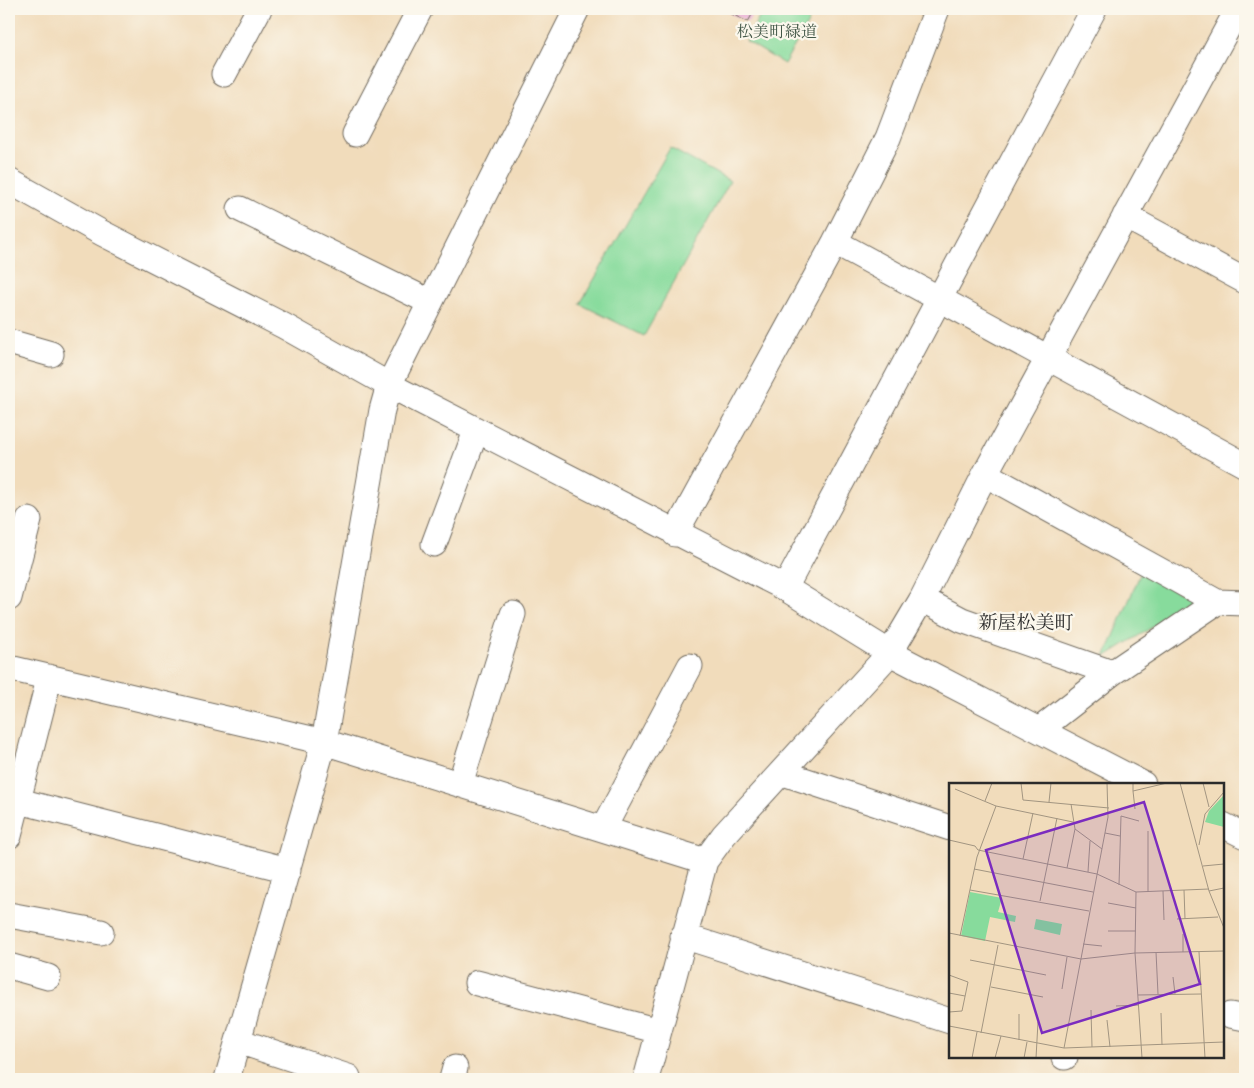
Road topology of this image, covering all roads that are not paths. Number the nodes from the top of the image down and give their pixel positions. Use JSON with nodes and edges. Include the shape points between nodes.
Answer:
{"nodes":[{"id":1,"x":259,"y":9,"type":"edge"},
{"id":2,"x":420,"y":9,"type":"edge"},
{"id":3,"x":577,"y":9,"type":"edge"},
{"id":4,"x":938,"y":9,"type":"edge"},
{"id":5,"x":1094,"y":9,"type":"edge"},
{"id":6,"x":1238,"y":9,"type":"edge"},
{"id":7,"x":224,"y":74,"type":"dead end"},
{"id":8,"x":355,"y":134,"type":"dead end"},
{"id":9,"x":9,"y":181,"type":"edge"},
{"id":10,"x":240,"y":209,"type":"dead end"},
{"id":11,"x":1125,"y":216,"type":"junction"},
{"id":12,"x":835,"y":242,"type":"junction"},
{"id":13,"x":1245,"y":281,"type":"edge"},
{"id":14,"x":940,"y":299,"type":"junction"},
{"id":15,"x":430,"y":302,"type":"junction"},
{"id":16,"x":9,"y":342,"type":"edge"},
{"id":17,"x":51,"y":354,"type":"dead end"},
{"id":18,"x":1049,"y":358,"type":"junction"},
{"id":19,"x":389,"y":385,"type":"junction"},
{"id":20,"x":476,"y":431,"type":"junction"},
{"id":21,"x":1245,"y":464,"type":"edge"},
{"id":22,"x":986,"y":474,"type":"junction"},
{"id":23,"x":29,"y":520,"type":"dead end"},
{"id":24,"x":675,"y":534,"type":"junction"},
{"id":25,"x":434,"y":544,"type":"dead end"},
{"id":26,"x":785,"y":588,"type":"junction"},
{"id":27,"x":9,"y":598,"type":"edge"},
{"id":28,"x":922,"y":599,"type":"junction"},
{"id":29,"x":1217,"y":602,"type":"junction"},
{"id":30,"x":1245,"y":603,"type":"edge"},
{"id":31,"x":513,"y":614,"type":"dead end"},
{"id":32,"x":890,"y":653,"type":"junction"},
{"id":33,"x":690,"y":666,"type":"dead end"},
{"id":34,"x":9,"y":668,"type":"edge"},
{"id":35,"x":1112,"y":673,"type":"junction"},
{"id":36,"x":49,"y":679,"type":"junction"},
{"id":37,"x":1039,"y":730,"type":"junction"},
{"id":38,"x":324,"y":742,"type":"junction"},
{"id":39,"x":783,"y":773,"type":"junction"},
{"id":40,"x":1135,"y":782,"type":"edge"},
{"id":41,"x":460,"y":784,"type":"junction"},
{"id":42,"x":19,"y":801,"type":"junction"},
{"id":43,"x":1224,"y":826,"type":"edge"},
{"id":44,"x":949,"y":828,"type":"edge"},
{"id":45,"x":603,"y":830,"type":"junction"},
{"id":46,"x":9,"y":836,"type":"edge"},
{"id":47,"x":1245,"y":836,"type":"edge"},
{"id":48,"x":704,"y":861,"type":"junction"},
{"id":49,"x":288,"y":870,"type":"junction"},
{"id":50,"x":9,"y":915,"type":"edge"},
{"id":51,"x":101,"y":932,"type":"dead end"},
{"id":52,"x":683,"y":936,"type":"junction"},
{"id":53,"x":9,"y":966,"type":"edge"},
{"id":54,"x":48,"y":977,"type":"dead end"},
{"id":55,"x":477,"y":983,"type":"dead end"},
{"id":56,"x":949,"y":1021,"type":"edge"},
{"id":57,"x":658,"y":1031,"type":"junction"},
{"id":58,"x":238,"y":1041,"type":"junction"},
{"id":59,"x":348,"y":1077,"type":"dead end"},
{"id":60,"x":228,"y":1079,"type":"edge"},
{"id":61,"x":646,"y":1079,"type":"edge"}],
"edges":[{"from":1,"to":7,"type":"street"},
{"from":2,"to":8,"type":"street"},
{"from":3,"to":15,"type":"street"},
{"from":4,"to":12,"type":"street","via":[[888,138]]},
{"from":5,"to":14,"type":"street"},
{"from":6,"to":11,"type":"street"},
{"from":9,"to":19,"type":"street"},
{"from":10,"to":15,"type":"street"},
{"from":11,"to":13,"type":"street"},
{"from":11,"to":18,"type":"street"},
{"from":12,"to":14,"type":"street"},
{"from":12,"to":24,"type":"street"},
{"from":14,"to":18,"type":"street"},
{"from":14,"to":26,"type":"street"},
{"from":15,"to":19,"type":"street"},
{"from":16,"to":17,"type":"street"},
{"from":18,"to":21,"type":"street"},
{"from":18,"to":22,"type":"street"},
{"from":19,"to":20,"type":"street"},
{"from":19,"to":38,"type":"street"},
{"from":20,"to":24,"type":"street"},
{"from":20,"to":25,"type":"street"},
{"from":22,"to":28,"type":"street"},
{"from":22,"to":29,"type":"street"},
{"from":23,"to":27,"type":"street"},
{"from":24,"to":26,"type":"street"},
{"from":26,"to":32,"type":"street"},
{"from":28,"to":32,"type":"street"},
{"from":28,"to":35,"type":"street","via":[[962,620]]},
{"from":29,"to":30,"type":"street"},
{"from":29,"to":35,"type":"street"},
{"from":31,"to":41,"type":"street"},
{"from":32,"to":37,"type":"street"},
{"from":32,"to":39,"type":"street"},
{"from":33,"to":45,"type":"street"},
{"from":34,"to":36,"type":"street"},
{"from":35,"to":37,"type":"street"},
{"from":36,"to":38,"type":"street"},
{"from":36,"to":42,"type":"street"},
{"from":37,"to":40,"type":"street"},
{"from":38,"to":41,"type":"street"},
{"from":38,"to":49,"type":"street"},
{"from":39,"to":44,"type":"street"},
{"from":39,"to":48,"type":"street"},
{"from":41,"to":45,"type":"street"},
{"from":42,"to":46,"type":"street"},
{"from":42,"to":49,"type":"street"},
{"from":43,"to":47,"type":"street"},
{"from":45,"to":48,"type":"street"},
{"from":48,"to":52,"type":"street"},
{"from":49,"to":58,"type":"street"},
{"from":50,"to":51,"type":"street"},
{"from":52,"to":56,"type":"street"},
{"from":52,"to":57,"type":"street"},
{"from":53,"to":54,"type":"street"},
{"from":55,"to":57,"type":"street"},
{"from":57,"to":61,"type":"street"},
{"from":58,"to":59,"type":"street"},
{"from":58,"to":60,"type":"street"}]}
